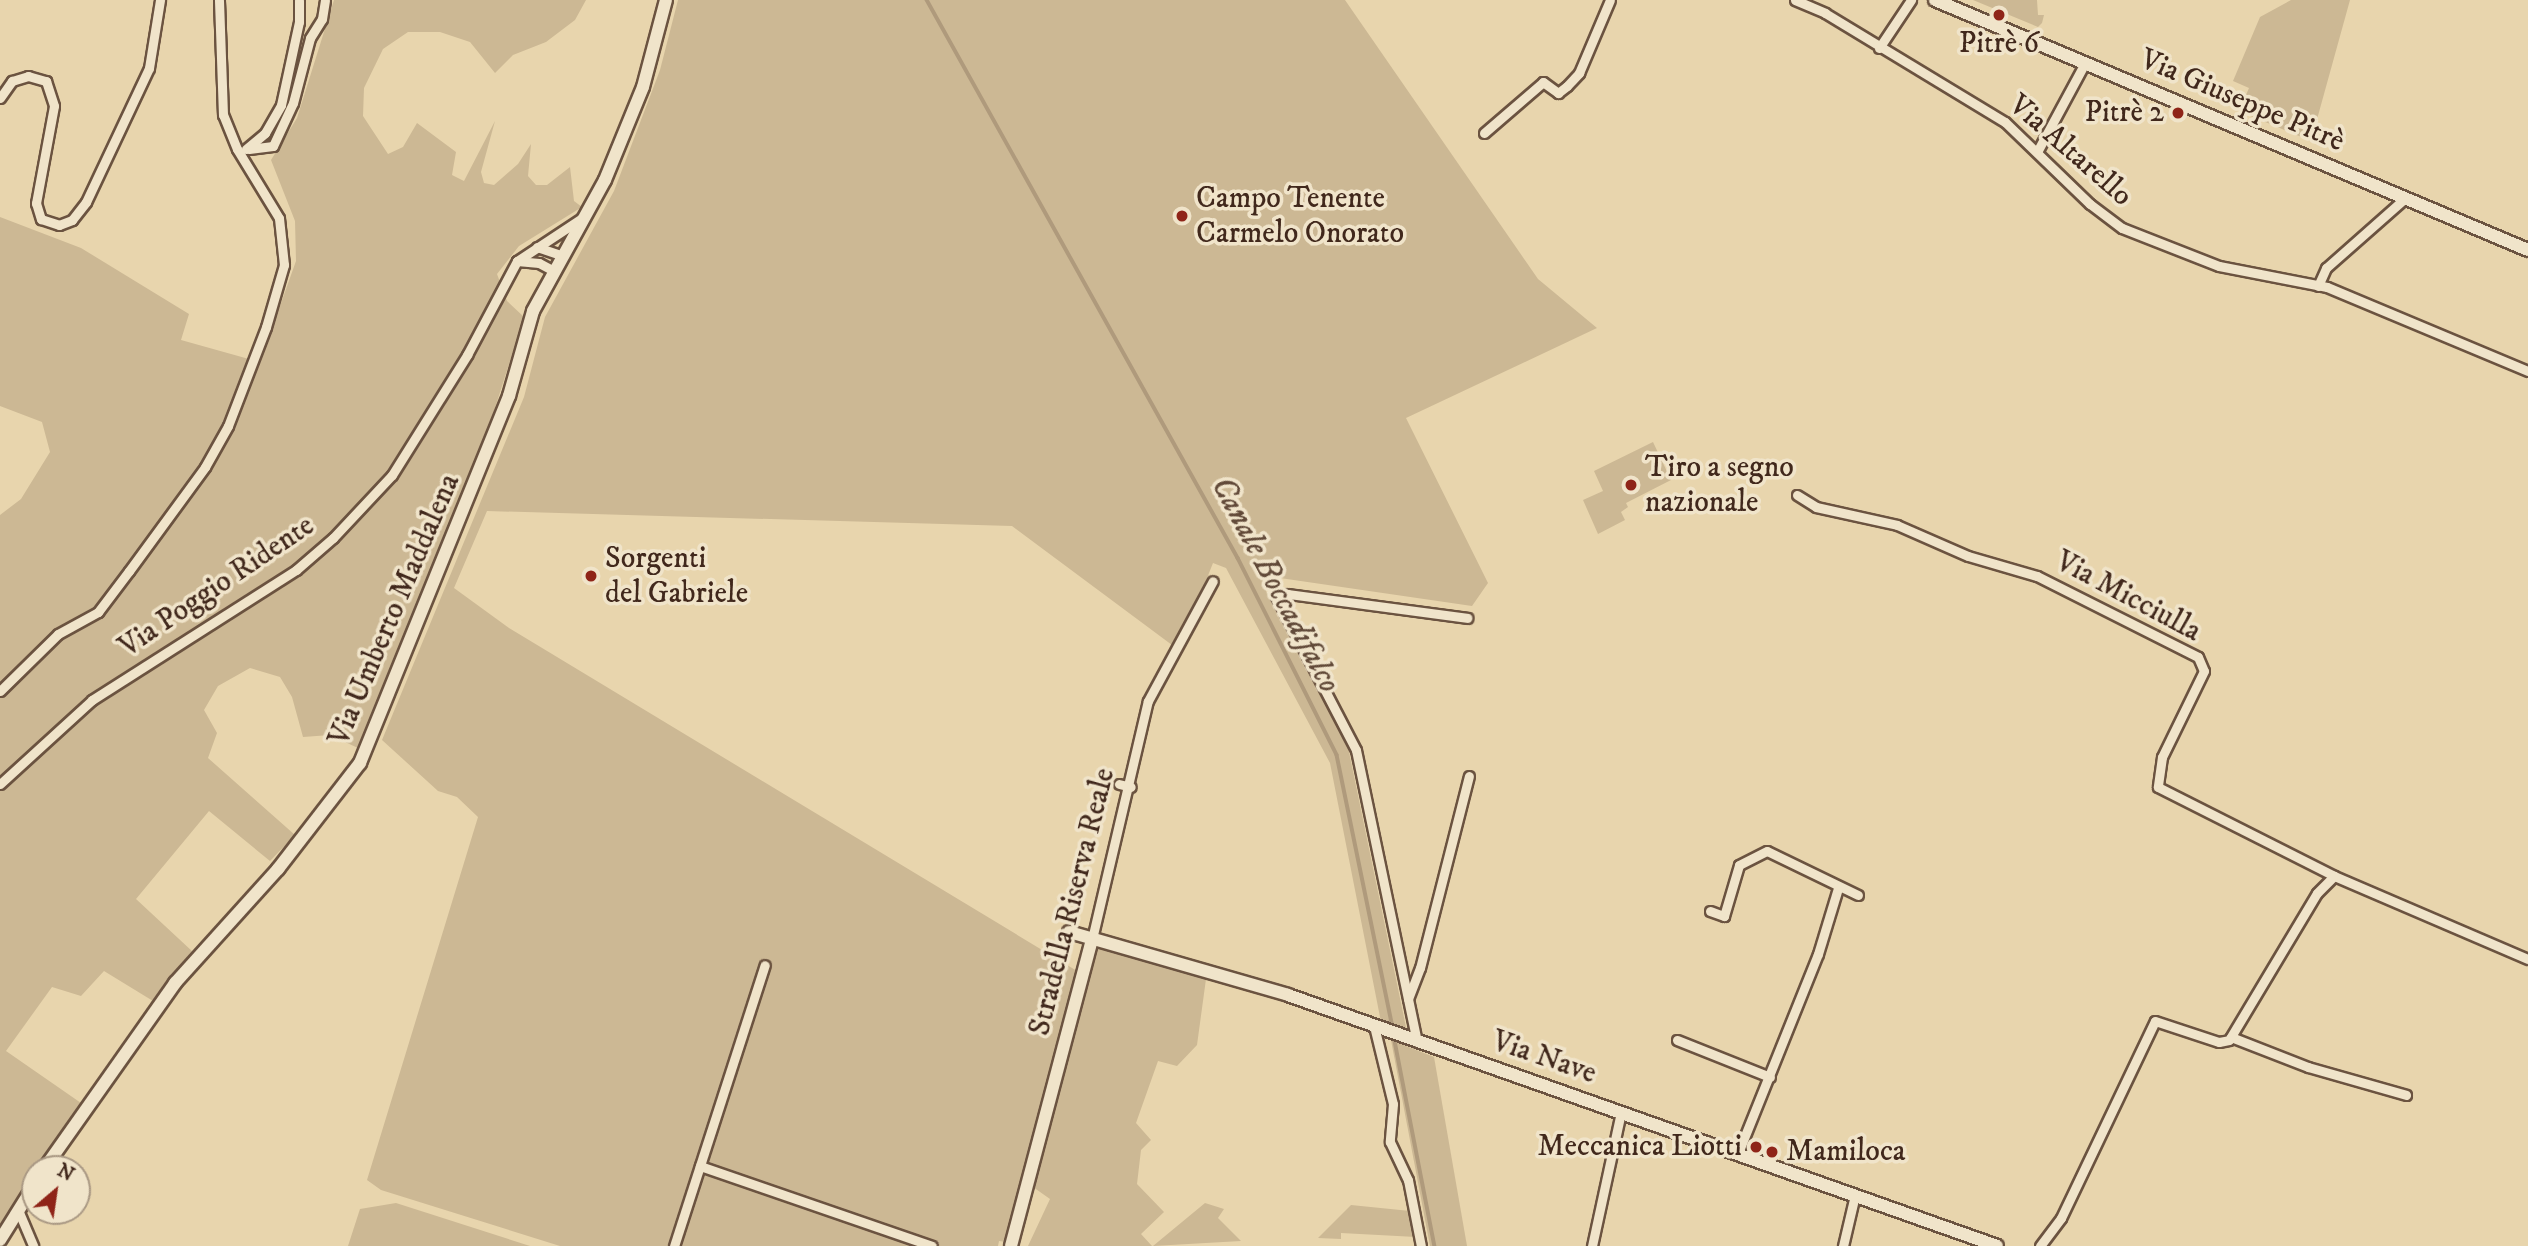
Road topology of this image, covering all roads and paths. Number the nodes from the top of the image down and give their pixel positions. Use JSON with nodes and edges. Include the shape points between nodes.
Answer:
{"nodes":[{"id":1,"x":160,"y":0,"type":"edge"},
{"id":2,"x":219,"y":0,"type":"edge"},
{"id":3,"x":299,"y":0,"type":"edge"},
{"id":4,"x":325,"y":0,"type":"edge"},
{"id":5,"x":666,"y":0,"type":"edge"},
{"id":6,"x":1610,"y":0,"type":"edge"},
{"id":7,"x":1795,"y":0,"type":"edge"},
{"id":8,"x":1911,"y":0,"type":"edge"},
{"id":9,"x":1935,"y":0,"type":"edge"},
{"id":10,"x":1879,"y":48,"type":"junction"},
{"id":11,"x":2085,"y":63,"type":"junction"},
{"id":12,"x":0,"y":99,"type":"edge"},
{"id":13,"x":1484,"y":133,"type":"dead end"},
{"id":14,"x":237,"y":149,"type":"junction"},
{"id":15,"x":249,"y":149,"type":"junction"},
{"id":16,"x":2037,"y":152,"type":"junction"},
{"id":17,"x":2405,"y":198,"type":"junction"},
{"id":18,"x":588,"y":214,"type":"junction"},
{"id":19,"x":537,"y":247,"type":"junction"},
{"id":20,"x":2528,"y":250,"type":"edge"},
{"id":21,"x":564,"y":256,"type":"junction"},
{"id":22,"x":517,"y":261,"type":"junction"},
{"id":23,"x":554,"y":271,"type":"junction"},
{"id":24,"x":2318,"y":286,"type":"junction"},
{"id":25,"x":2528,"y":371,"type":"edge"},
{"id":26,"x":1797,"y":495,"type":"dead end"},
{"id":27,"x":1213,"y":581,"type":"dead end"},
{"id":28,"x":1467,"y":618,"type":"dead end"},
{"id":29,"x":0,"y":691,"type":"edge"},
{"id":30,"x":1469,"y":776,"type":"dead end"},
{"id":31,"x":0,"y":784,"type":"edge"},
{"id":32,"x":1119,"y":784,"type":"dead end"},
{"id":33,"x":1130,"y":787,"type":"junction"},
{"id":34,"x":2334,"y":876,"type":"junction"},
{"id":35,"x":1838,"y":888,"type":"junction"},
{"id":36,"x":1858,"y":895,"type":"dead end"},
{"id":37,"x":1710,"y":911,"type":"dead end"},
{"id":38,"x":1069,"y":932,"type":"dead end"},
{"id":39,"x":1092,"y":939,"type":"junction"},
{"id":40,"x":2528,"y":959,"type":"edge"},
{"id":41,"x":765,"y":965,"type":"dead end"},
{"id":42,"x":1408,"y":1001,"type":"junction"},
{"id":43,"x":1377,"y":1028,"type":"junction"},
{"id":44,"x":2231,"y":1037,"type":"junction"},
{"id":45,"x":1410,"y":1040,"type":"junction"},
{"id":46,"x":1677,"y":1040,"type":"dead end"},
{"id":47,"x":1770,"y":1077,"type":"junction"},
{"id":48,"x":2406,"y":1095,"type":"dead end"},
{"id":49,"x":1621,"y":1112,"type":"junction"},
{"id":50,"x":1738,"y":1153,"type":"junction"},
{"id":51,"x":54,"y":1155,"type":"edge"},
{"id":52,"x":700,"y":1166,"type":"junction"},
{"id":53,"x":1855,"y":1195,"type":"junction"},
{"id":54,"x":21,"y":1205,"type":"edge"},
{"id":55,"x":18,"y":1210,"type":"junction"},
{"id":56,"x":0,"y":1240,"type":"edge"},
{"id":57,"x":33,"y":1246,"type":"edge"},
{"id":58,"x":674,"y":1246,"type":"edge"},
{"id":59,"x":932,"y":1246,"type":"edge"},
{"id":60,"x":1010,"y":1246,"type":"edge"},
{"id":61,"x":1421,"y":1246,"type":"edge"},
{"id":62,"x":1592,"y":1246,"type":"edge"},
{"id":63,"x":1843,"y":1246,"type":"edge"},
{"id":64,"x":1997,"y":1246,"type":"edge"},
{"id":65,"x":2040,"y":1246,"type":"edge"}],
"edges":[{"from":1,"to":12,"type":"street","via":[[149,68],[86,202],[72,220],[59,225],[41,219],[36,203],[54,106],[46,81],[28,76],[12,81]]},
{"from":2,"to":14,"type":"street","name":"Via Poggio Ridente","via":[[223,115]]},
{"from":3,"to":15,"type":"street","via":[[299,22],[281,105],[265,133]]},
{"from":4,"to":15,"type":"street","via":[[293,103],[273,146]]},
{"from":5,"to":18,"type":"street","name":"Via Umberto Maddalena","via":[[643,87]]},
{"from":6,"to":13,"type":"street","via":[[1579,72],[1567,86],[1558,93],[1544,82]]},
{"from":7,"to":10,"type":"street","name":"Via Altarello"},
{"from":8,"to":10,"type":"street"},
{"from":9,"to":11,"type":"street","name":"Via Giuseppe Pitrè"},
{"from":10,"to":16,"type":"street","name":"Via Altarello","via":[[2005,122]]},
{"from":11,"to":16,"type":"street"},
{"from":11,"to":17,"type":"street","name":"Via Giuseppe Pitrè"},
{"from":14,"to":15,"type":"street"},
{"from":14,"to":29,"type":"street","name":"Via Poggio Ridente","via":[[279,218],[284,265],[228,426],[205,467],[98,612],[58,634]]},
{"from":16,"to":24,"type":"street","name":"Via Altarello","via":[[2122,228],[2219,266]]},
{"from":17,"to":20,"type":"street","name":"Via Giuseppe Pitrè"},
{"from":17,"to":24,"type":"street","via":[[2326,268]]},
{"from":18,"to":19,"type":"street","name":"Via Poggio Ridente"},
{"from":18,"to":21,"type":"street","name":"Via Umberto Maddalena"},
{"from":19,"to":21,"type":"street"},
{"from":19,"to":22,"type":"street","name":"Via Poggio Ridente"},
{"from":21,"to":23,"type":"street","name":"Via Umberto Maddalena"},
{"from":22,"to":23,"type":"street","via":[[540,263]]},
{"from":22,"to":31,"type":"street","name":"Via Poggio Ridente","via":[[473,345],[392,475],[333,538],[296,570],[93,700]]},
{"from":23,"to":51,"type":"street","name":"Via Umberto Maddalena","via":[[533,311],[496,431],[360,764],[278,869],[175,983]]},
{"from":24,"to":25,"type":"street","name":"Via Altarello"},
{"from":26,"to":34,"type":"street","name":"Via Micciulla","via":[[1816,507],[1897,525],[1968,556],[2037,576],[2198,657],[2204,671],[2162,757],[2158,787]]},
{"from":27,"to":33,"type":"street","name":"Stradella Riserva Reale","via":[[1152,692]]},
{"from":28,"to":42,"type":"street","via":[[1276,596],[1356,750]]},
{"from":30,"to":42,"type":"street"},
{"from":32,"to":33,"type":"street"},
{"from":33,"to":39,"type":"street","name":"Stradella Riserva Reale"},
{"from":34,"to":40,"type":"street","name":"Via Micciulla"},
{"from":34,"to":44,"type":"street","via":[[2317,893]]},
{"from":35,"to":36,"type":"street"},
{"from":35,"to":37,"type":"street","via":[[1767,851],[1759,852],[1739,865],[1724,916]]},
{"from":35,"to":47,"type":"street"},
{"from":38,"to":39,"type":"street","name":"Via Nave"},
{"from":39,"to":43,"type":"street","name":"Via Nave","via":[[1288,995]]},
{"from":39,"to":60,"type":"street","name":"Stradella Riserva Reale"},
{"from":41,"to":52,"type":"street"},
{"from":42,"to":45,"type":"street"},
{"from":43,"to":45,"type":"street","name":"Via Nave"},
{"from":43,"to":61,"type":"street","via":[[1393,1104],[1390,1142],[1408,1180]]},
{"from":44,"to":48,"type":"street","via":[[2308,1067]]},
{"from":44,"to":65,"type":"street","via":[[2219,1042],[2155,1021],[2061,1218]]},
{"from":45,"to":49,"type":"street","name":"Via Nave"},
{"from":46,"to":47,"type":"street"},
{"from":47,"to":50,"type":"street"},
{"from":49,"to":50,"type":"street","name":"Via Nave"},
{"from":49,"to":62,"type":"street"},
{"from":50,"to":53,"type":"street","name":"Via Nave"},
{"from":52,"to":58,"type":"street"},
{"from":52,"to":59,"type":"street"},
{"from":53,"to":63,"type":"street"},
{"from":53,"to":64,"type":"street","name":"Via Nave"},
{"from":54,"to":55,"type":"street"},
{"from":55,"to":56,"type":"street"},
{"from":55,"to":57,"type":"street"}]}
